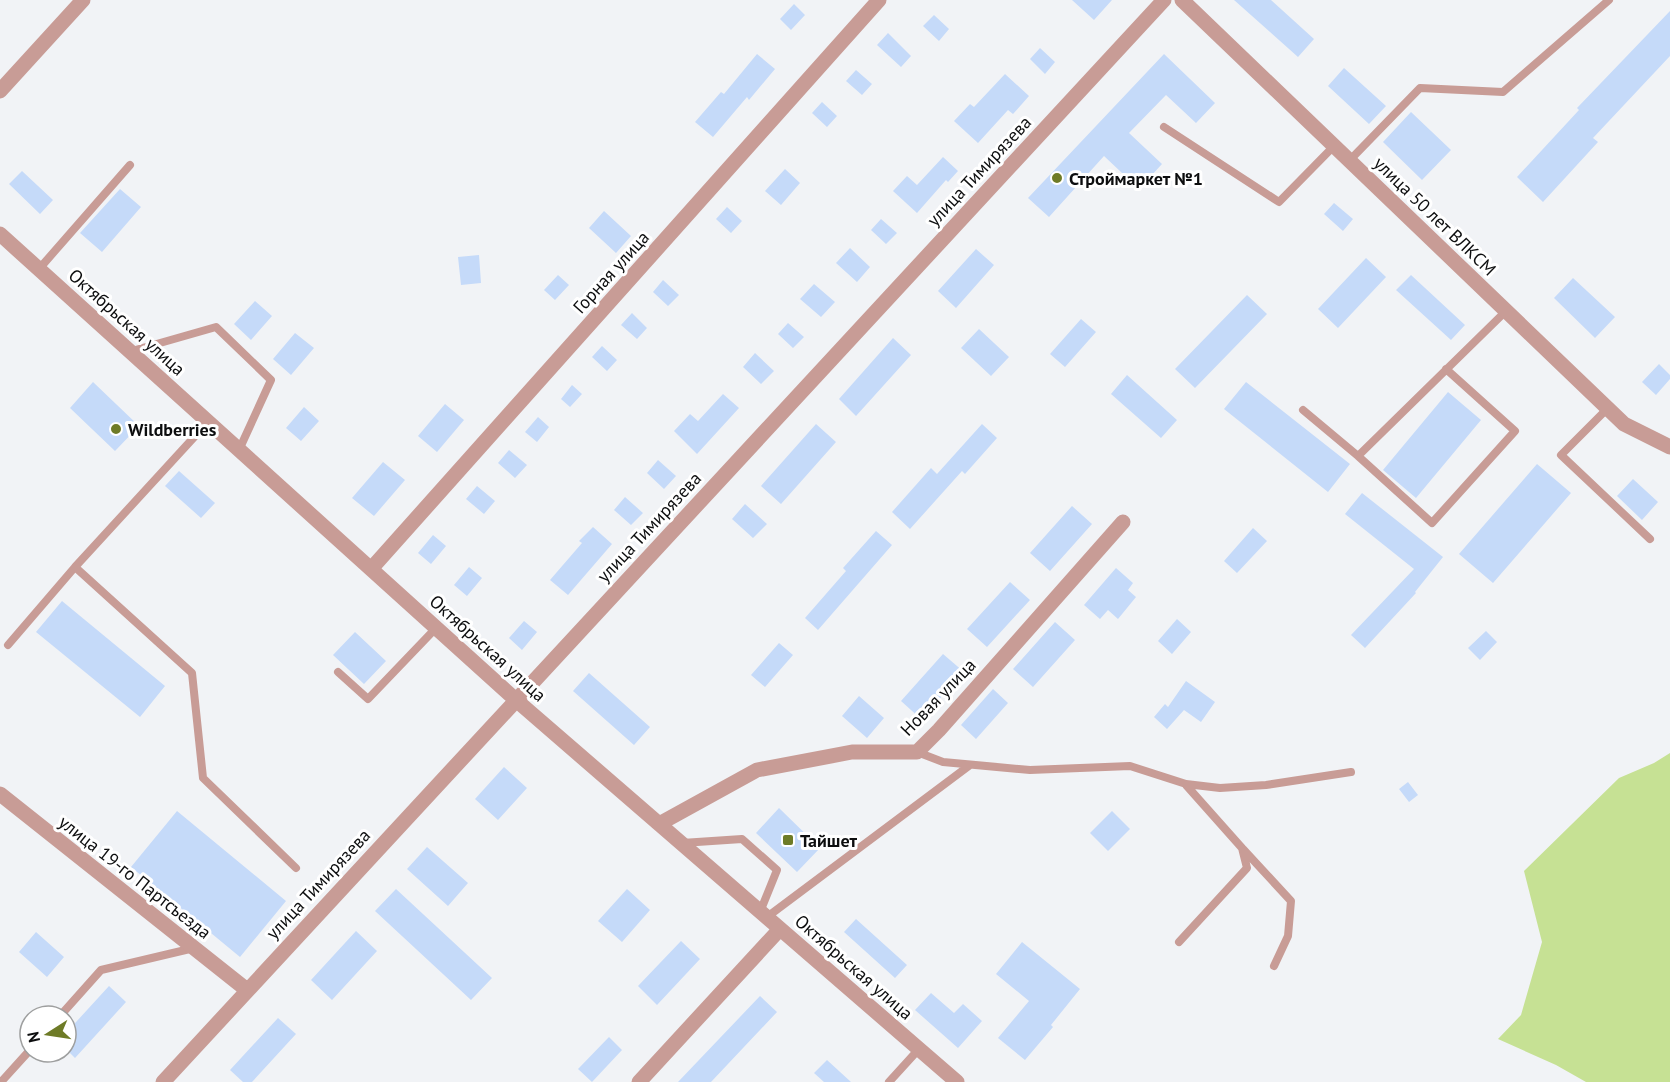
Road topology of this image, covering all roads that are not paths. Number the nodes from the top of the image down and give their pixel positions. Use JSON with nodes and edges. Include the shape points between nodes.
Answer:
{"nodes":[{"id":1,"x":83,"y":0,"type":"edge"},
{"id":2,"x":879,"y":0,"type":"edge"},
{"id":3,"x":1164,"y":0,"type":"edge"},
{"id":4,"x":1182,"y":0,"type":"edge"},
{"id":5,"x":1609,"y":0,"type":"edge"},
{"id":6,"x":0,"y":91,"type":"edge"},
{"id":7,"x":1164,"y":127,"type":"dead end"},
{"id":8,"x":1334,"y":146,"type":"junction"},
{"id":9,"x":1349,"y":161,"type":"junction"},
{"id":10,"x":130,"y":165,"type":"dead end"},
{"id":11,"x":0,"y":234,"type":"edge"},
{"id":12,"x":39,"y":269,"type":"junction"},
{"id":13,"x":1506,"y":311,"type":"junction"},
{"id":14,"x":130,"y":352,"type":"junction"},
{"id":15,"x":1446,"y":369,"type":"junction"},
{"id":16,"x":1608,"y":408,"type":"junction"},
{"id":17,"x":1303,"y":410,"type":"dead end"},
{"id":18,"x":208,"y":422,"type":"junction"},
{"id":19,"x":1670,"y":447,"type":"edge"},
{"id":20,"x":239,"y":450,"type":"junction"},
{"id":21,"x":1358,"y":456,"type":"junction"},
{"id":22,"x":1123,"y":522,"type":"dead end"},
{"id":23,"x":1650,"y":539,"type":"dead end"},
{"id":24,"x":75,"y":567,"type":"junction"},
{"id":25,"x":371,"y":570,"type":"junction"},
{"id":26,"x":436,"y":628,"type":"junction"},
{"id":27,"x":8,"y":645,"type":"dead end"},
{"id":28,"x":338,"y":672,"type":"dead end"},
{"id":29,"x":516,"y":700,"type":"junction"},
{"id":30,"x":917,"y":752,"type":"junction"},
{"id":31,"x":970,"y":765,"type":"junction"},
{"id":32,"x":1351,"y":772,"type":"dead end"},
{"id":33,"x":1186,"y":784,"type":"junction"},
{"id":34,"x":0,"y":794,"type":"edge"},
{"id":35,"x":659,"y":824,"type":"junction"},
{"id":36,"x":681,"y":843,"type":"junction"},
{"id":37,"x":1242,"y":848,"type":"junction"},
{"id":38,"x":296,"y":868,"type":"dead end"},
{"id":39,"x":764,"y":915,"type":"junction"},
{"id":40,"x":780,"y":929,"type":"junction"},
{"id":41,"x":1179,"y":942,"type":"dead end"},
{"id":42,"x":194,"y":948,"type":"junction"},
{"id":43,"x":1274,"y":966,"type":"dead end"},
{"id":44,"x":247,"y":990,"type":"junction"},
{"id":45,"x":71,"y":1004,"type":"edge"},
{"id":46,"x":919,"y":1049,"type":"junction"},
{"id":47,"x":18,"y":1063,"type":"edge"},
{"id":48,"x":1,"y":1082,"type":"edge"},
{"id":49,"x":163,"y":1082,"type":"edge"},
{"id":50,"x":639,"y":1082,"type":"edge"},
{"id":51,"x":889,"y":1082,"type":"edge"},
{"id":52,"x":957,"y":1082,"type":"edge"}],
"edges":[{"from":1,"to":6,"type":"street"},
{"from":2,"to":25,"type":"street","name":"Горная улица"},
{"from":3,"to":29,"type":"street","name":"улица Тимирязева"},
{"from":4,"to":8,"type":"street","name":"улица 50 лет ВЛКСМ"},
{"from":5,"to":9,"type":"lane","via":[[1503,92],[1420,88]]},
{"from":7,"to":8,"type":"lane","via":[[1279,202]]},
{"from":8,"to":9,"type":"street","name":"улица 50 лет ВЛКСМ"},
{"from":9,"to":13,"type":"street","name":"улица 50 лет ВЛКСМ"},
{"from":10,"to":12,"type":"lane"},
{"from":11,"to":12,"type":"street","name":"Октябрьская улица"},
{"from":12,"to":14,"type":"street","name":"Октябрьская улица"},
{"from":13,"to":15,"type":"lane"},
{"from":13,"to":16,"type":"street","name":"улица 50 лет ВЛКСМ"},
{"from":14,"to":18,"type":"street","name":"Октябрьская улица"},
{"from":14,"to":20,"type":"lane","via":[[216,327],[271,380]]},
{"from":15,"to":21,"type":"lane"},
{"from":15,"to":21,"type":"lane","via":[[1515,431],[1432,523]]},
{"from":16,"to":19,"type":"street","name":"улица 50 лет ВЛКСМ","via":[[1624,424]]},
{"from":16,"to":23,"type":"lane","via":[[1561,455]]},
{"from":17,"to":21,"type":"lane"},
{"from":18,"to":20,"type":"street","name":"Октябрьская улица"},
{"from":18,"to":24,"type":"lane"},
{"from":20,"to":25,"type":"street","name":"Октябрьская улица"},
{"from":22,"to":30,"type":"street","name":"Новая улица"},
{"from":24,"to":27,"type":"lane"},
{"from":24,"to":38,"type":"lane","via":[[192,673],[203,778]]},
{"from":25,"to":26,"type":"street","name":"Октябрьская улица"},
{"from":26,"to":28,"type":"lane","via":[[368,699]]},
{"from":26,"to":29,"type":"street","name":"Октябрьская улица"},
{"from":29,"to":35,"type":"street","name":"Октябрьская улица"},
{"from":29,"to":44,"type":"street","name":"улица Тимирязева"},
{"from":30,"to":31,"type":"lane","via":[[943,762]]},
{"from":30,"to":35,"type":"street","name":"Новая улица","via":[[852,752],[757,770]]},
{"from":31,"to":33,"type":"lane","via":[[1030,771],[1130,766]]},
{"from":31,"to":39,"type":"lane"},
{"from":32,"to":33,"type":"lane","via":[[1266,785],[1220,788]]},
{"from":33,"to":37,"type":"lane"},
{"from":34,"to":42,"type":"street","name":"улица 19-го Партсъезда"},
{"from":35,"to":36,"type":"street","name":"Октябрьская улица"},
{"from":36,"to":39,"type":"street","name":"Октябрьская улица"},
{"from":36,"to":39,"type":"lane","via":[[742,839],[777,870]]},
{"from":37,"to":41,"type":"lane","via":[[1247,868]]},
{"from":37,"to":43,"type":"lane","via":[[1291,902],[1288,936]]},
{"from":39,"to":40,"type":"street","name":"Октябрьская улица"},
{"from":40,"to":46,"type":"street","name":"Октябрьская улица"},
{"from":40,"to":50,"type":"street"},
{"from":42,"to":44,"type":"street","name":"улица 19-го Партсъезда"},
{"from":42,"to":45,"type":"lane","via":[[101,970]]},
{"from":44,"to":49,"type":"street","name":"улица Тимирязева"},
{"from":46,"to":51,"type":"lane"},
{"from":46,"to":52,"type":"street","name":"Октябрьская улица"},
{"from":47,"to":48,"type":"lane"}]}
